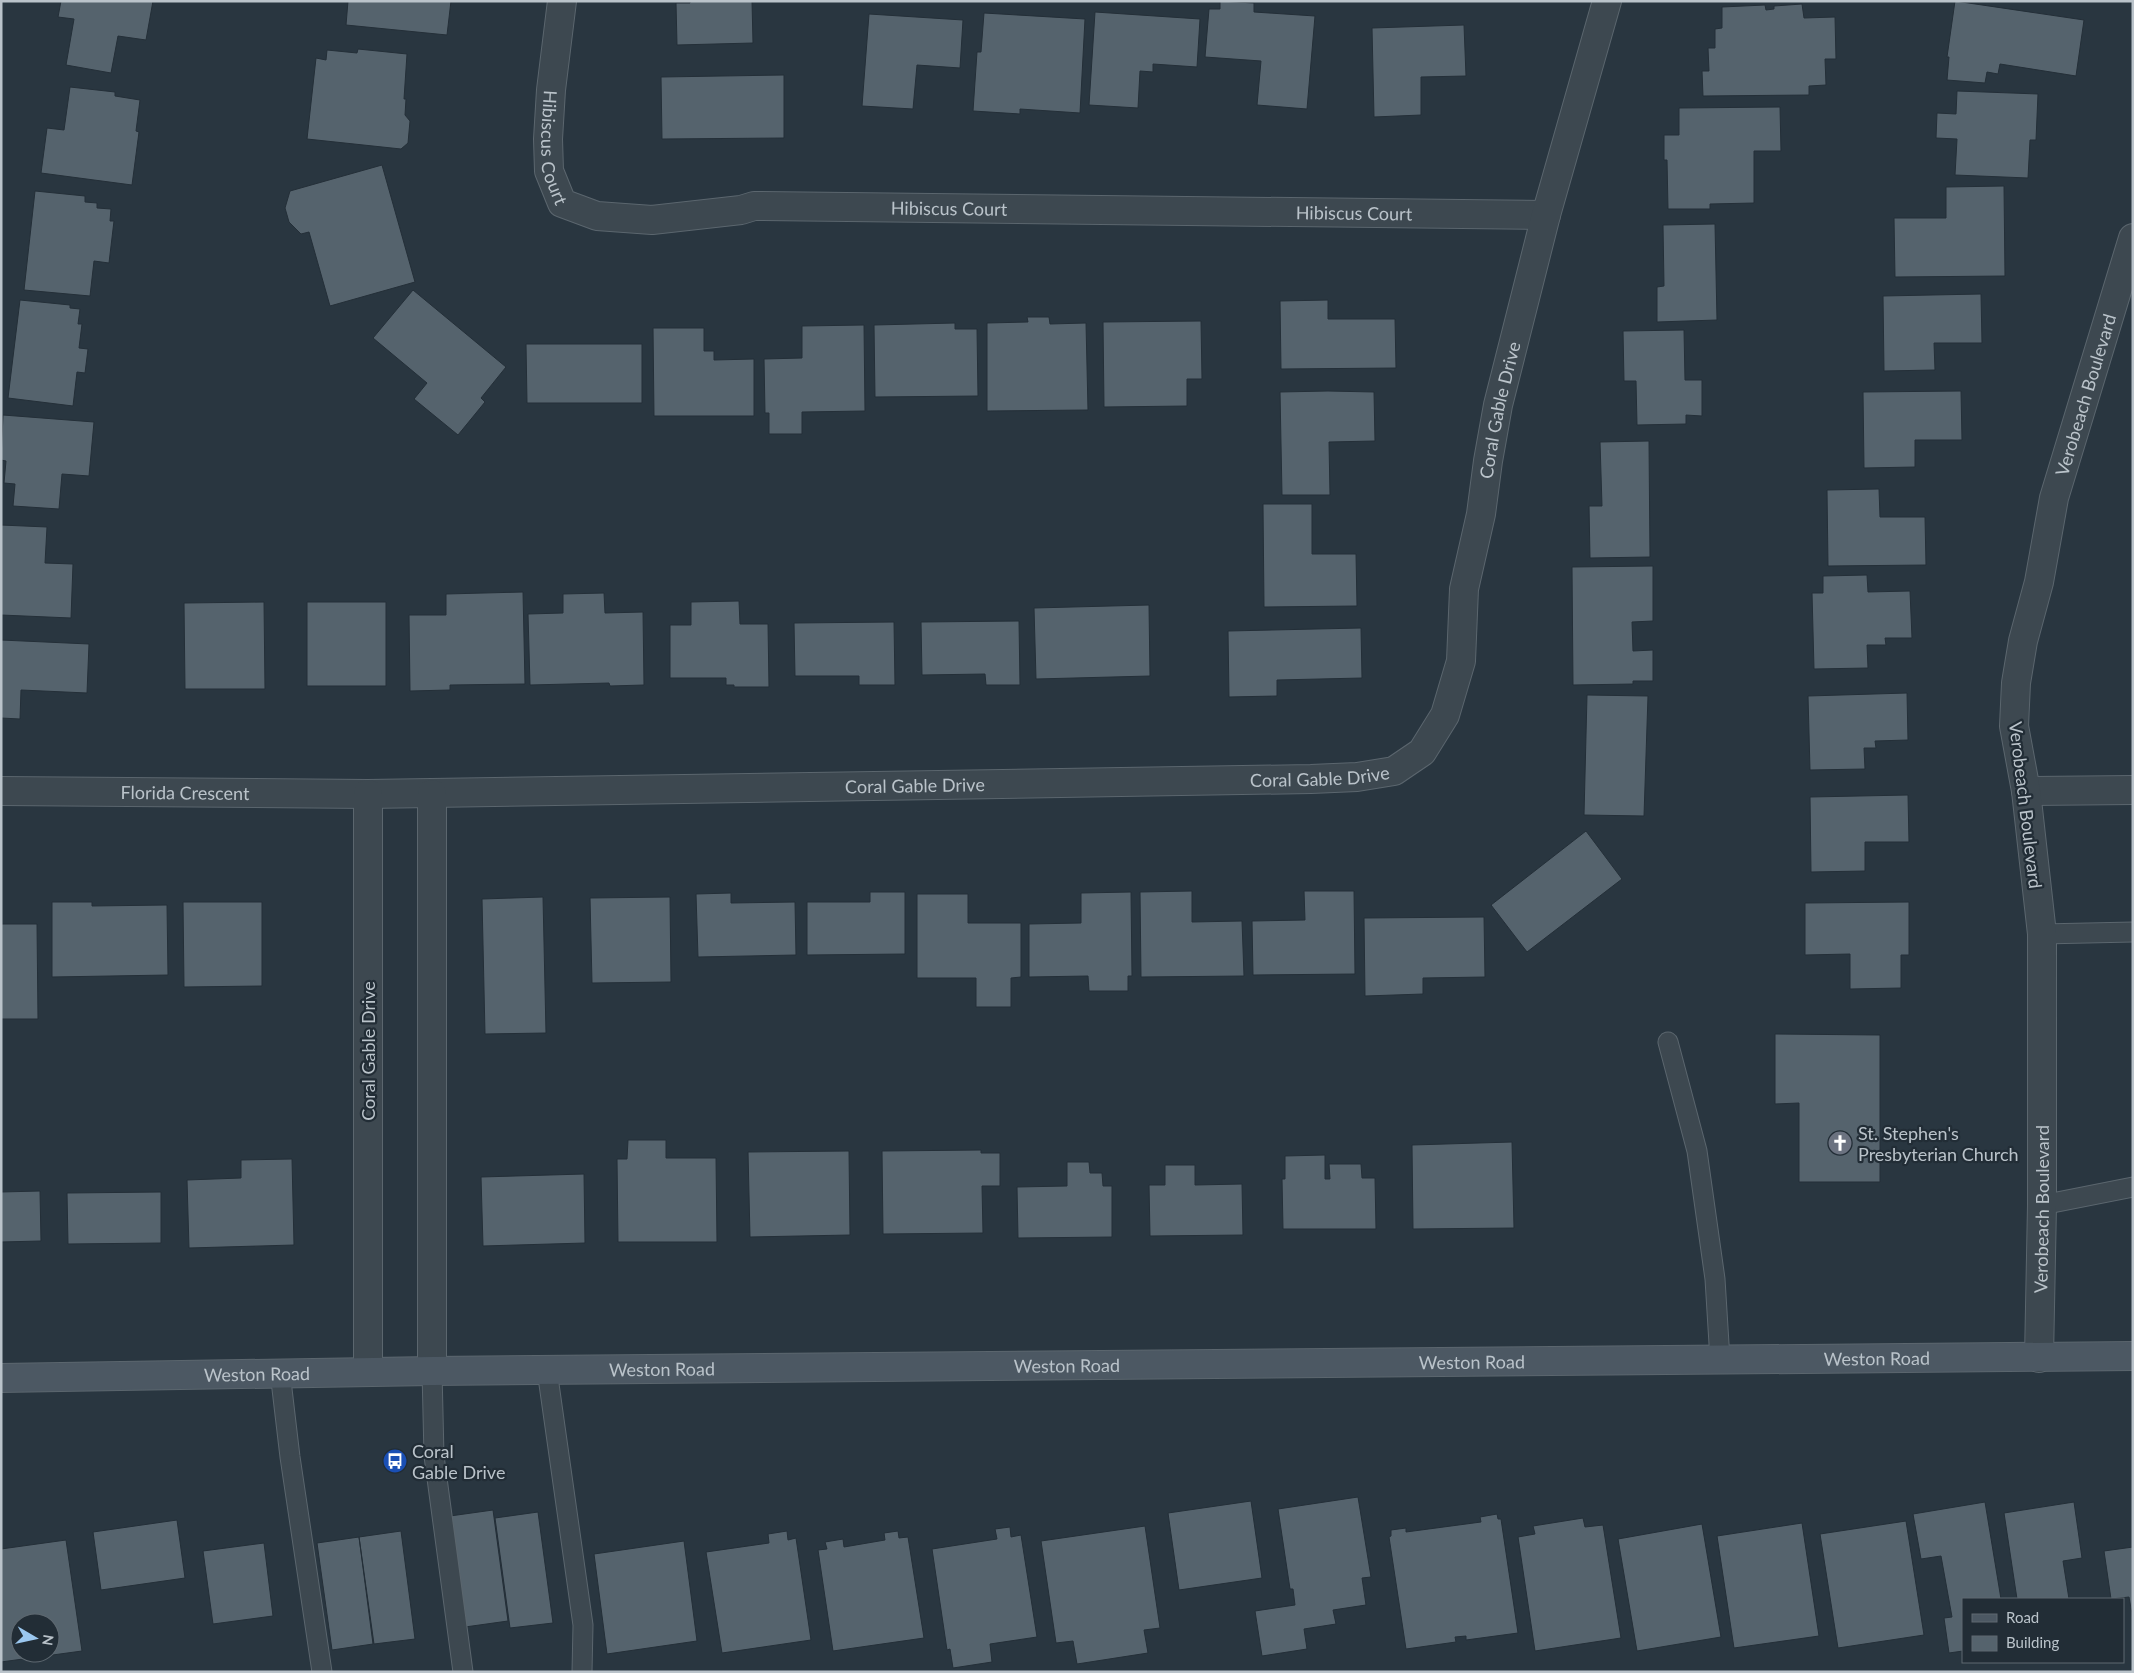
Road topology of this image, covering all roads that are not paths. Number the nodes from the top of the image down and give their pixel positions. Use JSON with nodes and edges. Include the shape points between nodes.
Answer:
{"nodes":[{"id":1,"x":562,"y":1,"type":"edge"},
{"id":2,"x":1607,"y":1,"type":"edge"},
{"id":3,"x":1546,"y":214,"type":"junction"},
{"id":4,"x":2133,"y":238,"type":"edge"},
{"id":5,"x":2133,"y":790,"type":"edge"},
{"id":6,"x":1,"y":791,"type":"edge"},
{"id":7,"x":2026,"y":791,"type":"junction"},
{"id":8,"x":368,"y":794,"type":"junction"},
{"id":9,"x":432,"y":794,"type":"junction"},
{"id":10,"x":2133,"y":932,"type":"edge"},
{"id":11,"x":2042,"y":934,"type":"junction"},
{"id":12,"x":1668,"y":1042,"type":"dead end"},
{"id":13,"x":2133,"y":1187,"type":"edge"},
{"id":14,"x":2042,"y":1205,"type":"junction"},
{"id":15,"x":2133,"y":1356,"type":"edge"},
{"id":16,"x":2039,"y":1358,"type":"junction"},
{"id":17,"x":1720,"y":1360,"type":"junction"},
{"id":18,"x":432,"y":1370,"type":"junction"},
{"id":19,"x":547,"y":1370,"type":"junction"},
{"id":20,"x":368,"y":1371,"type":"junction"},
{"id":21,"x":280,"y":1372,"type":"junction"},
{"id":22,"x":1,"y":1378,"type":"edge"},
{"id":23,"x":322,"y":1672,"type":"edge"},
{"id":24,"x":463,"y":1672,"type":"edge"},
{"id":25,"x":582,"y":1672,"type":"edge"}],
"edges":[{"from":1,"to":3,"type":"street","name":"Hibiscus Court","via":[[551,90],[549,171],[562,204],[597,216],[652,220],[754,206]]},
{"from":2,"to":3,"type":"street","name":"Coral Gable Drive"},
{"from":3,"to":9,"type":"street","name":"Coral Gable Drive","via":[[1498,405],[1481,514],[1464,589],[1461,661],[1445,715],[1422,752],[1394,771],[1357,777],[1301,779]]},
{"from":4,"to":7,"type":"street","name":"Verobeach Boulevard","via":[[2054,498],[2039,582],[2023,641],[2016,683],[2014,726]]},
{"from":5,"to":7,"type":"street"},
{"from":6,"to":8,"type":"street","name":"Florida Crescent"},
{"from":7,"to":11,"type":"street","name":"Verobeach Boulevard"},
{"from":8,"to":9,"type":"street","name":"Coral Gable Drive"},
{"from":8,"to":20,"type":"street","name":"Coral Gable Drive"},
{"from":9,"to":18,"type":"street"},
{"from":10,"to":11,"type":"lane"},
{"from":11,"to":14,"type":"street","name":"Verobeach Boulevard"},
{"from":12,"to":17,"type":"lane","via":[[1697,1151],[1714,1279]]},
{"from":13,"to":14,"type":"lane"},
{"from":14,"to":16,"type":"street","name":"Verobeach Boulevard"},
{"from":15,"to":16,"type":"main road","name":"Weston Road"},
{"from":16,"to":17,"type":"main road","name":"Weston Road"},
{"from":17,"to":19,"type":"main road","name":"Weston Road"},
{"from":18,"to":19,"type":"main road","name":"Weston Road"},
{"from":18,"to":20,"type":"main road","name":"Weston Road"},
{"from":18,"to":24,"type":"lane","via":[[434,1456]]},
{"from":19,"to":25,"type":"lane","via":[[583,1625]]},
{"from":20,"to":21,"type":"main road","name":"Weston Road"},
{"from":21,"to":22,"type":"main road","name":"Weston Road"},
{"from":21,"to":23,"type":"lane"}]}
